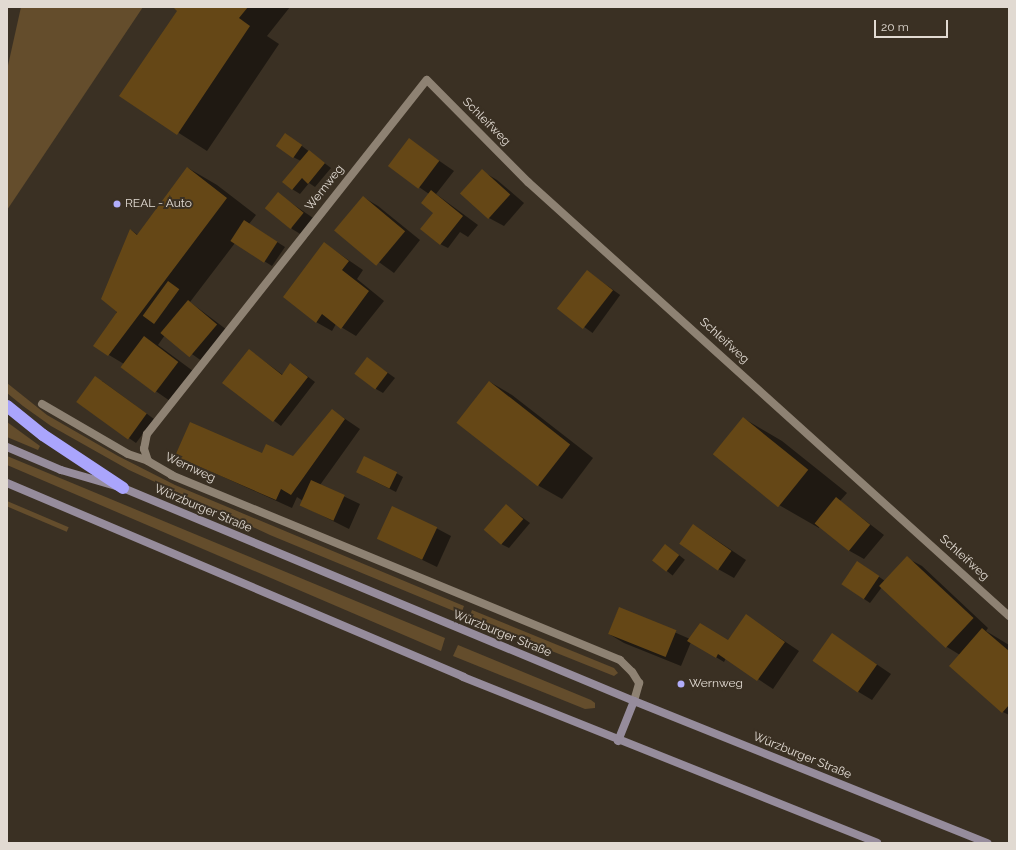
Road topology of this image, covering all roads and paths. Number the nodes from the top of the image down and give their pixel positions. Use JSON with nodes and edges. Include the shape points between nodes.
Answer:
{"nodes":[{"id":1,"x":427,"y":80,"type":"joint"},
{"id":2,"x":42,"y":404,"type":"dead end"},
{"id":3,"x":7,"y":406,"type":"edge"},
{"id":4,"x":7,"y":447,"type":"edge"},
{"id":5,"x":148,"y":460,"type":"junction"},
{"id":6,"x":7,"y":483,"type":"edge"},
{"id":7,"x":123,"y":488,"type":"junction"},
{"id":8,"x":1009,"y":616,"type":"edge"},
{"id":9,"x":634,"y":701,"type":"junction"},
{"id":10,"x":618,"y":741,"type":"junction"},
{"id":11,"x":877,"y":843,"type":"edge"},
{"id":12,"x":988,"y":843,"type":"edge"}],
"edges":[{"from":1,"to":5,"type":"street","name":"Wernweg","via":[[147,434],[144,449]]},
{"from":1,"to":8,"type":"street","name":"Schleifweg","via":[[528,182]]},
{"from":2,"to":5,"type":"street","via":[[128,454]]},
{"from":3,"to":7,"type":"highway","via":[[43,434]]},
{"from":4,"to":7,"type":"main road","name":"Würzburger Straße","via":[[61,470]]},
{"from":5,"to":9,"type":"street","name":"Wernweg","via":[[172,475],[620,660],[639,683]]},
{"from":6,"to":10,"type":"main road","via":[[286,604]]},
{"from":7,"to":9,"type":"main road","name":"Würzburger Straße"},
{"from":9,"to":10,"type":"main road"},
{"from":9,"to":12,"type":"main road","name":"Würzburger Straße"},
{"from":10,"to":11,"type":"main road"}]}
